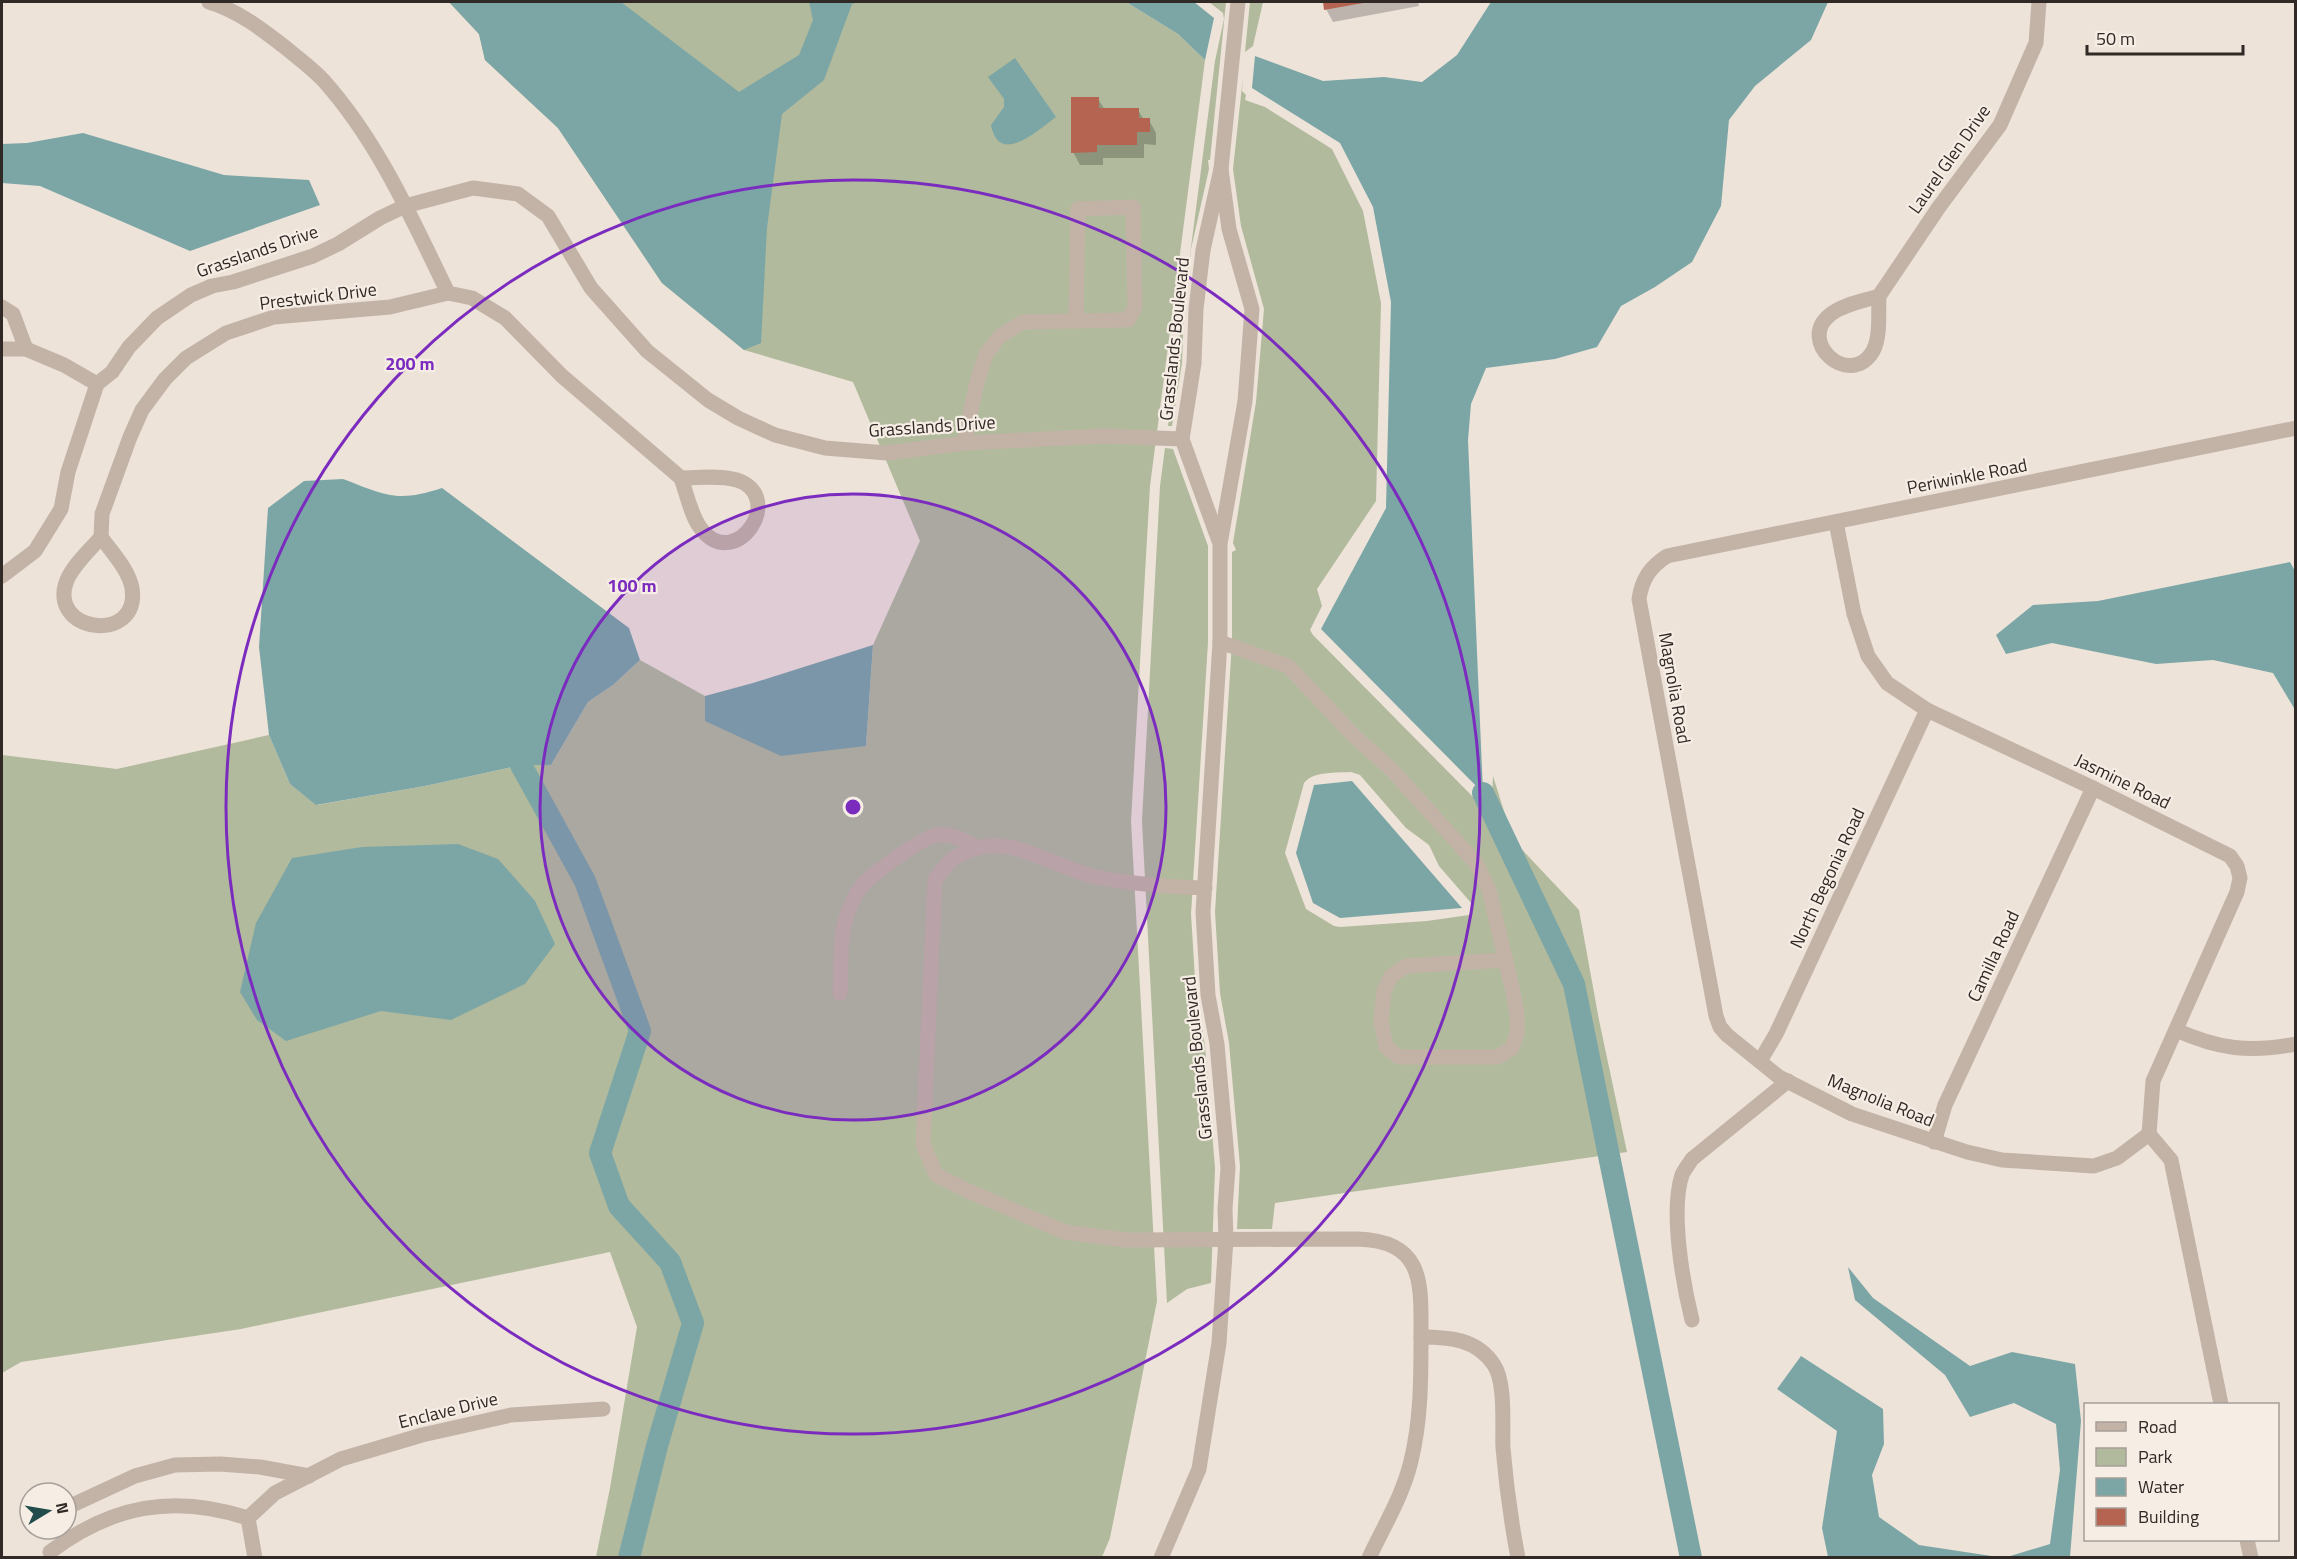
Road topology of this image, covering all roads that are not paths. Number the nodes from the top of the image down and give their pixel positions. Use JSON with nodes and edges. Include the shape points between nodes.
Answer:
{"nodes":[{"id":1,"x":209,"y":2,"type":"edge"},
{"id":2,"x":1239,"y":2,"type":"edge"},
{"id":3,"x":2039,"y":2,"type":"edge"},
{"id":4,"x":1221,"y":169,"type":"junction"},
{"id":5,"x":405,"y":206,"type":"junction"},
{"id":6,"x":448,"y":293,"type":"junction"},
{"id":7,"x":1879,"y":296,"type":"junction"},
{"id":8,"x":2,"y":307,"type":"edge"},
{"id":9,"x":1076,"y":320,"type":"junction"},
{"id":10,"x":2,"y":349,"type":"edge"},
{"id":11,"x":26,"y":349,"type":"junction"},
{"id":12,"x":97,"y":384,"type":"junction"},
{"id":13,"x":2295,"y":428,"type":"edge"},
{"id":14,"x":1182,"y":439,"type":"junction"},
{"id":15,"x":964,"y":443,"type":"junction"},
{"id":16,"x":681,"y":478,"type":"junction"},
{"id":17,"x":1836,"y":522,"type":"junction"},
{"id":18,"x":101,"y":537,"type":"junction"},
{"id":19,"x":1220,"y":544,"type":"junction"},
{"id":20,"x":1650,"y":570,"type":"joint"},
{"id":21,"x":2,"y":576,"type":"edge"},
{"id":22,"x":1220,"y":642,"type":"junction"},
{"id":23,"x":1926,"y":710,"type":"junction"},
{"id":24,"x":2093,"y":788,"type":"junction"},
{"id":25,"x":976,"y":846,"type":"junction"},
{"id":26,"x":1205,"y":888,"type":"junction"},
{"id":27,"x":1506,"y":960,"type":"junction"},
{"id":28,"x":840,"y":993,"type":"dead end"},
{"id":29,"x":2176,"y":1030,"type":"junction"},
{"id":30,"x":2295,"y":1044,"type":"edge"},
{"id":31,"x":1760,"y":1061,"type":"junction"},
{"id":32,"x":1788,"y":1081,"type":"junction"},
{"id":33,"x":2149,"y":1134,"type":"junction"},
{"id":34,"x":1934,"y":1142,"type":"junction"},
{"id":35,"x":1226,"y":1239,"type":"junction"},
{"id":36,"x":1692,"y":1320,"type":"dead end"},
{"id":37,"x":1421,"y":1337,"type":"junction"},
{"id":38,"x":2221,"y":1403,"type":"edge"},
{"id":39,"x":603,"y":1408,"type":"dead end"},
{"id":40,"x":309,"y":1476,"type":"junction"},
{"id":41,"x":78,"y":1502,"type":"edge"},
{"id":42,"x":248,"y":1518,"type":"junction"},
{"id":43,"x":2247,"y":1541,"type":"edge"},
{"id":44,"x":50,"y":1552,"type":"dead end"},
{"id":45,"x":255,"y":1557,"type":"edge"},
{"id":46,"x":1161,"y":1557,"type":"edge"},
{"id":47,"x":1369,"y":1557,"type":"edge"},
{"id":48,"x":1518,"y":1557,"type":"edge"},
{"id":49,"x":2251,"y":1557,"type":"edge"}],
"edges":[{"from":1,"to":5,"type":"street","via":[[225,6],[272,37],[323,79],[362,127]]},
{"from":2,"to":4,"type":"street","name":"Grasslands Boulevard"},
{"from":3,"to":7,"type":"street","name":"Laurel Glen Drive","via":[[2036,43],[2000,124]]},
{"from":4,"to":14,"type":"street","name":"Grasslands Boulevard","via":[[1203,250],[1194,363]]},
{"from":4,"to":19,"type":"street","name":"Grasslands Boulevard","via":[[1229,229],[1252,309],[1245,401]]},
{"from":5,"to":6,"type":"street"},
{"from":5,"to":12,"type":"street","name":"Grasslands Drive","via":[[313,256],[191,295],[157,318],[112,372]]},
{"from":5,"to":15,"type":"street","name":"Grasslands Drive","via":[[473,188],[518,194],[548,216],[591,288],[646,351],[708,400],[775,435],[825,448],[887,453]]},
{"from":6,"to":16,"type":"street","name":"Prestwick Drive","via":[[472,298],[505,318],[562,376]]},
{"from":6,"to":18,"type":"street","name":"Prestwick Drive","via":[[390,307],[274,317],[226,333],[186,358],[142,410],[102,514]]},
{"from":7,"to":7,"type":"street","via":[[1840,309],[1824,321],[1822,349],[1835,362],[1853,365],[1862,362],[1874,349]]},
{"from":8,"to":11,"type":"street","via":[[13,314]]},
{"from":9,"to":9,"type":"street","via":[[1128,320],[1135,306],[1133,207],[1078,208]]},
{"from":9,"to":15,"type":"street","via":[[1023,322],[1000,336],[986,354],[976,381]]},
{"from":10,"to":11,"type":"street"},
{"from":11,"to":12,"type":"street"},
{"from":12,"to":21,"type":"street","name":"Grasslands Drive","via":[[68,472],[61,509],[35,551]]},
{"from":13,"to":17,"type":"street","name":"Periwinkle Road"},
{"from":14,"to":15,"type":"street","name":"Grasslands Drive","via":[[1104,436]]},
{"from":14,"to":19,"type":"street","name":"Grasslands Boulevard"},
{"from":16,"to":16,"type":"street","name":"Prestwick Drive","via":[[696,520],[708,536],[728,542],[747,534],[757,516],[754,495],[748,487],[729,478]]},
{"from":17,"to":20,"type":"street","name":"Periwinkle Road","via":[[1667,556]]},
{"from":17,"to":23,"type":"street","name":"Jasmine Road","via":[[1854,614],[1868,656],[1887,683]]},
{"from":18,"to":18,"type":"street","via":[[72,571],[64,592],[66,604],[80,622],[102,627],[122,618],[129,609],[132,588],[129,577]]},
{"from":19,"to":22,"type":"street","name":"Grasslands Boulevard"},
{"from":20,"to":31,"type":"street","name":"Magnolia Road","via":[[1641,585],[1639,599],[1716,1016],[1727,1035]]},
{"from":22,"to":26,"type":"street","name":"Grasslands Boulevard"},
{"from":22,"to":27,"type":"street","via":[[1288,666],[1392,770],[1476,863],[1489,890]]},
{"from":23,"to":24,"type":"street","name":"Jasmine Road"},
{"from":23,"to":31,"type":"street","name":"North Begonia Road"},
{"from":24,"to":29,"type":"street","name":"Jasmine Road","via":[[2230,856],[2237,866],[2237,892]]},
{"from":24,"to":34,"type":"street","name":"Camilla Road","via":[[1945,1105]]},
{"from":25,"to":26,"type":"street","via":[[1011,846],[1094,876],[1161,887]]},
{"from":25,"to":28,"type":"street","via":[[958,837],[937,835],[862,885],[844,925]]},
{"from":25,"to":35,"type":"street","via":[[951,860],[935,880],[923,1144],[936,1174],[1065,1232],[1125,1240]]},
{"from":26,"to":35,"type":"street","name":"Grasslands Boulevard","via":[[1208,995],[1217,1044],[1228,1168]]},
{"from":27,"to":27,"type":"street","via":[[1517,1015],[1512,1048],[1498,1057],[1399,1057],[1386,1047],[1381,1020],[1384,991],[1391,976],[1406,966]]},
{"from":29,"to":30,"type":"street","via":[[2223,1047],[2249,1049]]},
{"from":29,"to":33,"type":"street","name":"Jasmine Road","via":[[2153,1081]]},
{"from":31,"to":32,"type":"street","name":"Magnolia Road"},
{"from":32,"to":34,"type":"street","name":"Magnolia Road","via":[[1852,1114]]},
{"from":32,"to":36,"type":"street","via":[[1692,1159],[1682,1175],[1678,1231]]},
{"from":33,"to":34,"type":"street","name":"Magnolia Road","via":[[2117,1158],[2094,1166],[2002,1160]]},
{"from":33,"to":38,"type":"street","via":[[2171,1160]]},
{"from":35,"to":37,"type":"street","via":[[1366,1240],[1392,1245],[1415,1268],[1421,1289]]},
{"from":35,"to":46,"type":"street","name":"Grasslands Boulevard","via":[[1219,1343],[1199,1469]]},
{"from":37,"to":47,"type":"street","via":[[1418,1430],[1411,1463],[1400,1495]]},
{"from":37,"to":48,"type":"street","via":[[1467,1341],[1494,1365],[1499,1377],[1503,1449]]},
{"from":39,"to":40,"type":"street","name":"Enclave Drive","via":[[511,1415],[422,1435],[341,1460]]},
{"from":40,"to":41,"type":"street","via":[[230,1464],[175,1465],[135,1476]]},
{"from":40,"to":42,"type":"street","name":"Enclave Drive","via":[[275,1493]]},
{"from":42,"to":44,"type":"street","via":[[186,1505],[144,1508],[104,1519]]},
{"from":42,"to":45,"type":"street"},
{"from":43,"to":49,"type":"street"}]}
